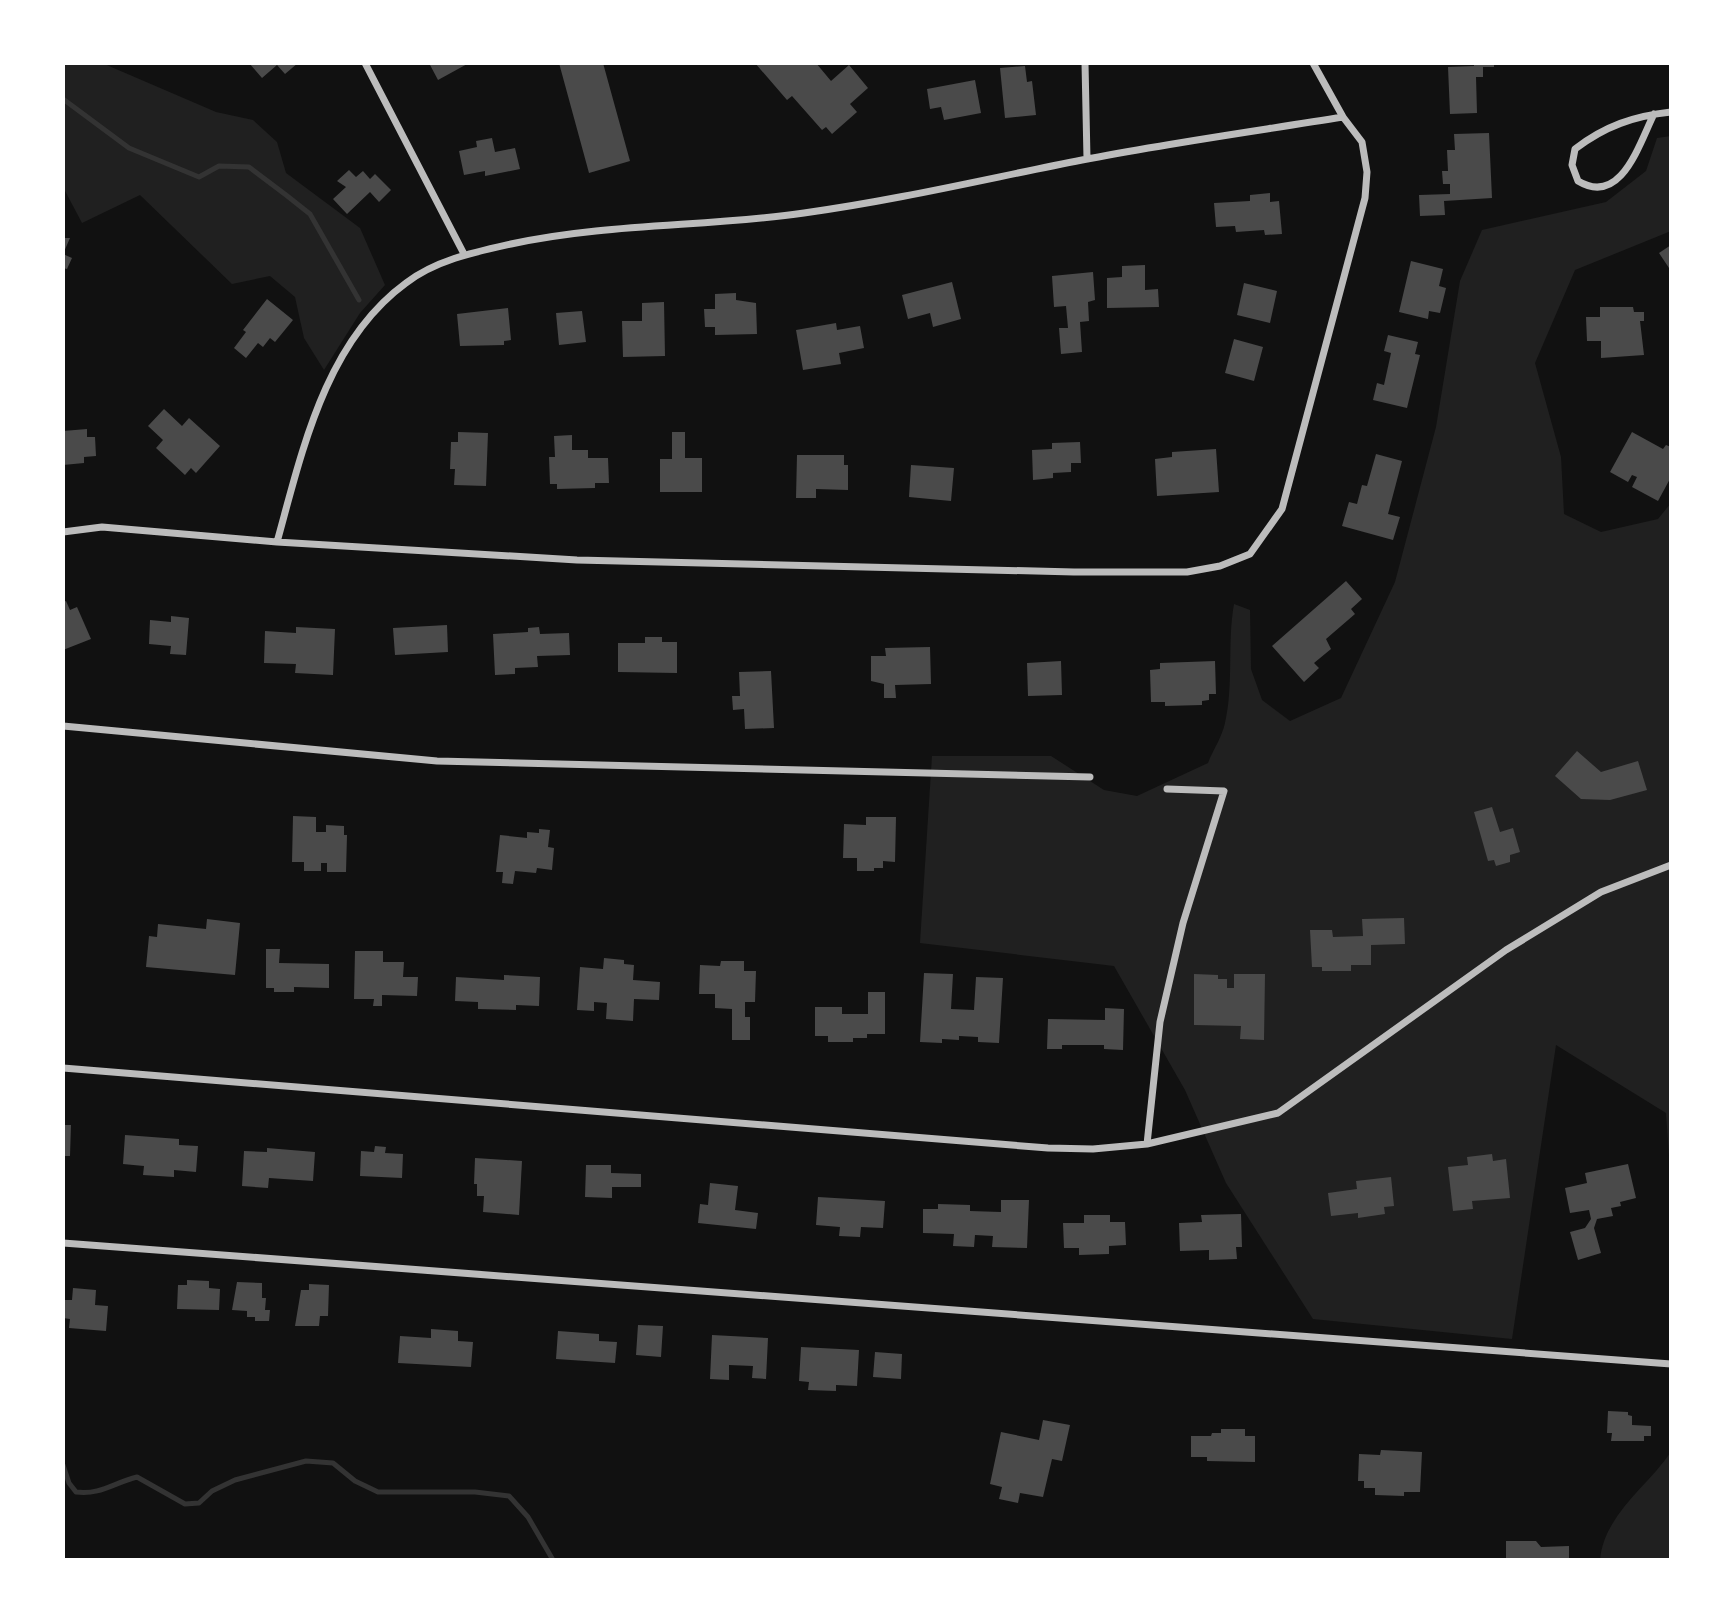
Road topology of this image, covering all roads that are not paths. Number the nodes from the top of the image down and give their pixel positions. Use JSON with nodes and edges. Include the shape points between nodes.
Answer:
{"nodes":[{"id":1,"x":365,"y":63,"type":"edge"},
{"id":2,"x":1085,"y":63,"type":"edge"},
{"id":3,"x":1313,"y":63,"type":"edge"},
{"id":4,"x":1671,"y":112,"type":"edge"},
{"id":5,"x":1654,"y":114,"type":"junction"},
{"id":6,"x":1343,"y":117,"type":"junction"},
{"id":7,"x":1087,"y":159,"type":"junction"},
{"id":8,"x":464,"y":254,"type":"junction"},
{"id":9,"x":63,"y":532,"type":"edge"},
{"id":10,"x":277,"y":542,"type":"junction"},
{"id":11,"x":63,"y":726,"type":"edge"},
{"id":12,"x":1090,"y":777,"type":"dead end"},
{"id":13,"x":1167,"y":789,"type":"dead end"},
{"id":14,"x":1671,"y":865,"type":"edge"},
{"id":15,"x":63,"y":1068,"type":"edge"},
{"id":16,"x":1147,"y":1144,"type":"junction"},
{"id":17,"x":63,"y":1243,"type":"edge"},
{"id":18,"x":1671,"y":1364,"type":"edge"}],
"edges":[{"from":1,"to":8,"type":"street"},
{"from":2,"to":7,"type":"street"},
{"from":3,"to":6,"type":"street"},
{"from":4,"to":5,"type":"street"},
{"from":5,"to":5,"type":"street","via":[[1622,174],[1609,186],[1591,189],[1578,181],[1572,165],[1575,149],[1620,121]]},
{"from":6,"to":7,"type":"street"},
{"from":6,"to":10,"type":"street","via":[[1362,142],[1365,198],[1282,509],[1250,554],[1220,566],[1187,572],[1074,572],[577,560]]},
{"from":7,"to":8,"type":"street","via":[[804,213],[618,227]]},
{"from":8,"to":10,"type":"street","via":[[406,282],[368,320],[335,369],[303,447]]},
{"from":9,"to":10,"type":"street","via":[[102,527]]},
{"from":11,"to":12,"type":"street","via":[[437,761]]},
{"from":13,"to":16,"type":"street","via":[[1224,791],[1183,923],[1160,1022]]},
{"from":14,"to":16,"type":"street","via":[[1601,892],[1506,950],[1278,1113]]},
{"from":15,"to":16,"type":"street","via":[[1048,1148],[1093,1150]]},
{"from":17,"to":18,"type":"street"}]}
